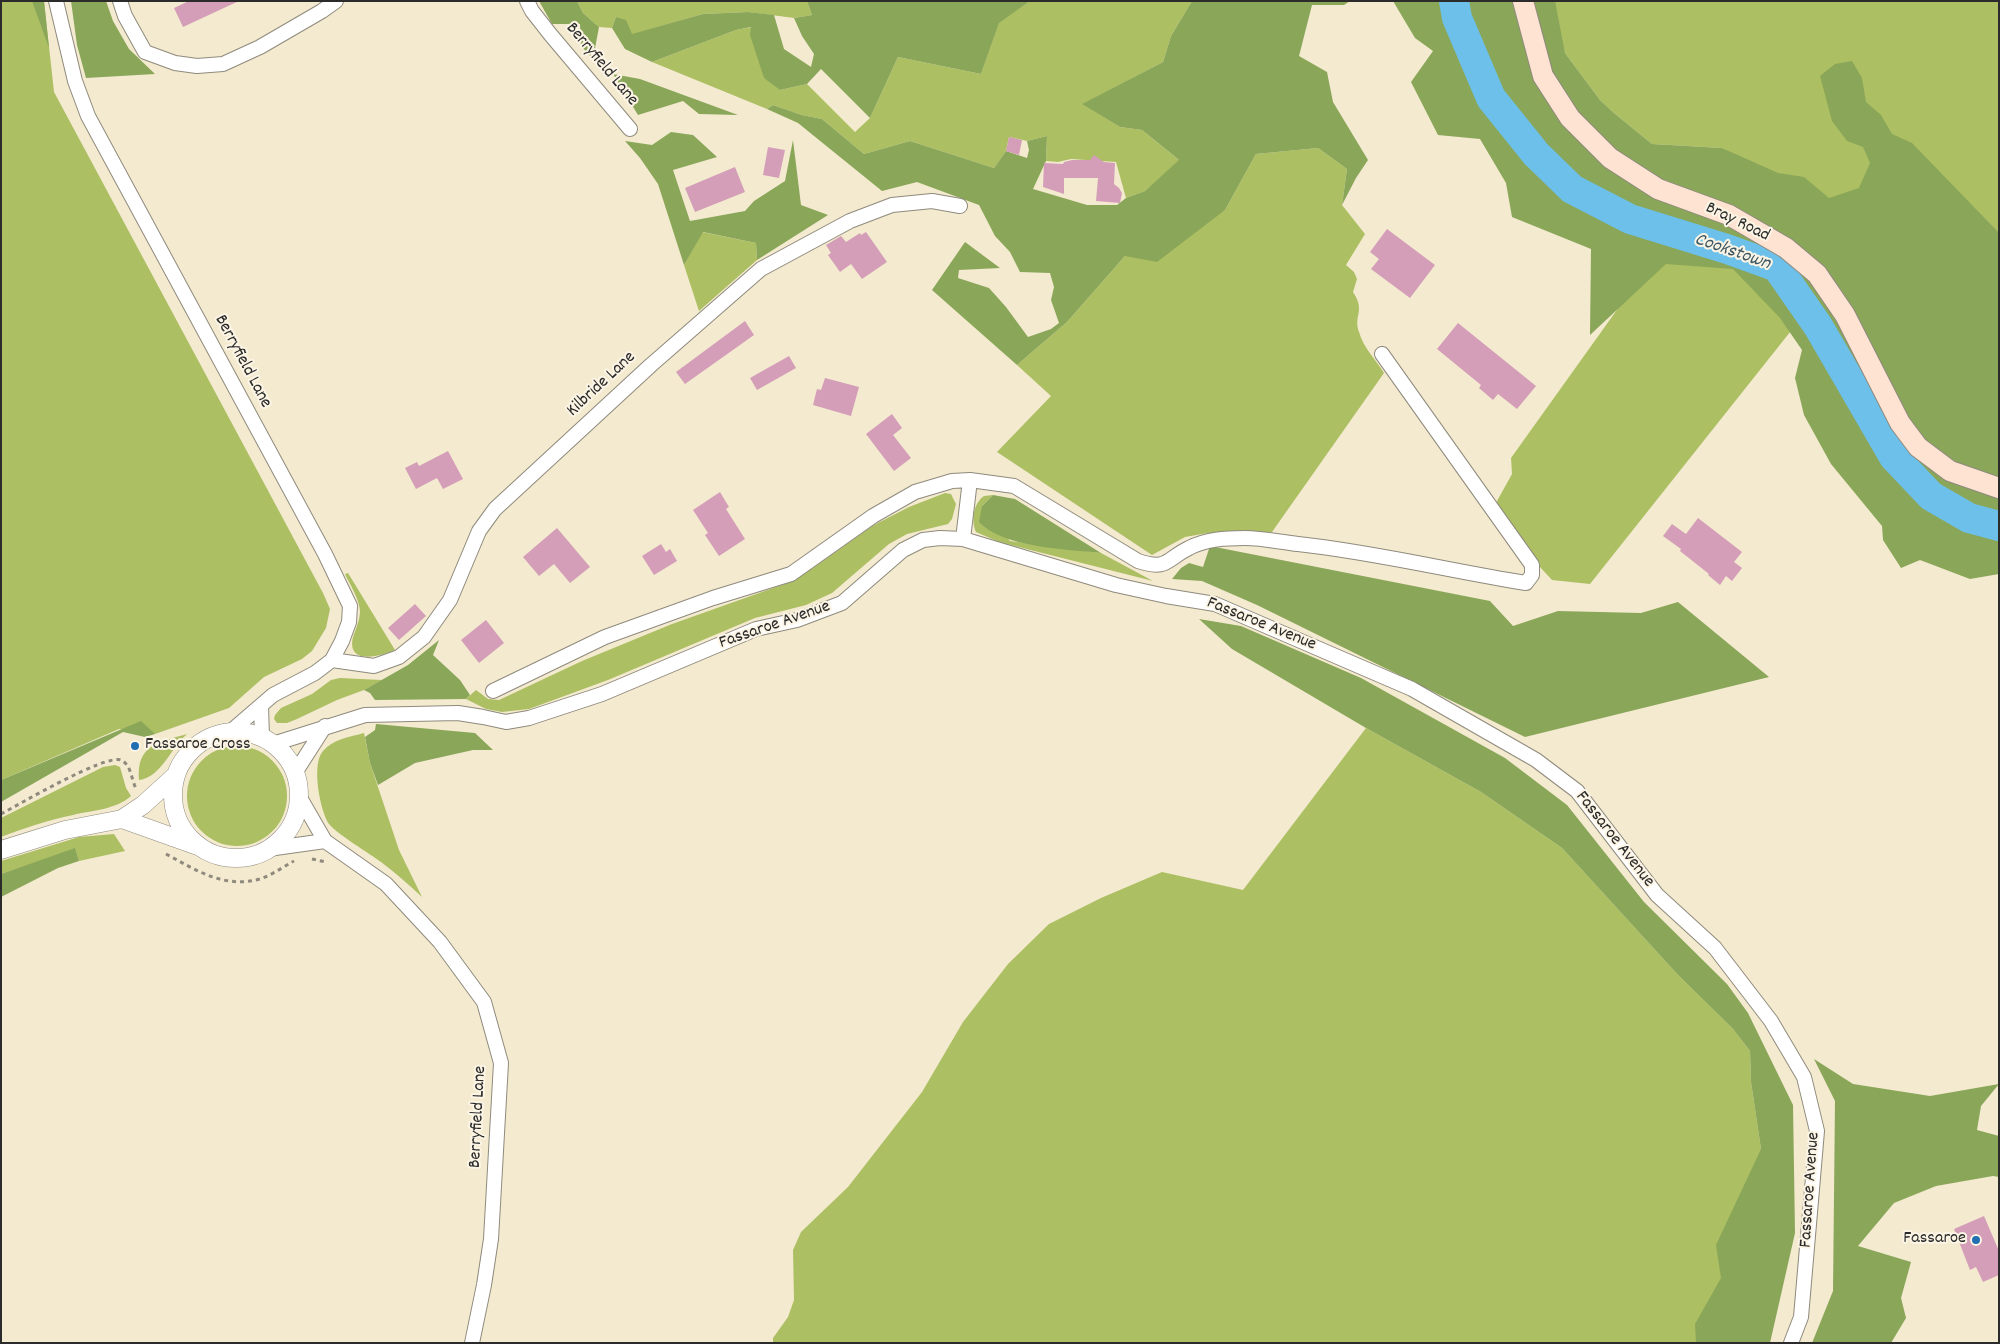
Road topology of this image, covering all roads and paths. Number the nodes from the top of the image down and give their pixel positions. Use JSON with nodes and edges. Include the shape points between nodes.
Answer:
{"nodes":[{"id":1,"x":56,"y":1,"type":"edge"},
{"id":2,"x":120,"y":1,"type":"edge"},
{"id":3,"x":336,"y":1,"type":"edge"},
{"id":4,"x":527,"y":1,"type":"edge"},
{"id":5,"x":1523,"y":1,"type":"edge"},
{"id":6,"x":630,"y":129,"type":"dead end"},
{"id":7,"x":960,"y":206,"type":"dead end"},
{"id":8,"x":1382,"y":354,"type":"dead end"},
{"id":9,"x":970,"y":480,"type":"junction"},
{"id":10,"x":1999,"y":488,"type":"edge"},
{"id":11,"x":963,"y":539,"type":"junction"},
{"id":12,"x":332,"y":660,"type":"junction"},
{"id":13,"x":493,"y":692,"type":"dead end"},
{"id":14,"x":261,"y":706,"type":"junction"},
{"id":15,"x":325,"y":726,"type":"junction"},
{"id":16,"x":230,"y":732,"type":"junction"},
{"id":17,"x":267,"y":740,"type":"junction"},
{"id":18,"x":295,"y":773,"type":"junction"},
{"id":19,"x":176,"y":775,"type":"junction"},
{"id":20,"x":299,"y":796,"type":"junction"},
{"id":21,"x":122,"y":819,"type":"junction"},
{"id":22,"x":325,"y":841,"type":"junction"},
{"id":23,"x":200,"y":847,"type":"junction"},
{"id":24,"x":268,"y":849,"type":"junction"},
{"id":25,"x":1,"y":850,"type":"edge"},
{"id":26,"x":472,"y":1343,"type":"edge"},
{"id":27,"x":1791,"y":1343,"type":"edge"}],
"edges":[{"from":1,"to":12,"type":"street","name":"Berryfield Lane","via":[[75,81],[88,116],[350,606],[346,632]]},
{"from":2,"to":3,"type":"street","via":[[145,52],[175,63],[198,66],[223,64],[260,47]]},
{"from":4,"to":6,"type":"street","name":"Berryfield Lane","via":[[550,34]]},
{"from":5,"to":10,"type":"main road","name":"Bray Road","via":[[1543,76],[1570,118],[1610,158],[1650,184],[1729,215],[1786,248],[1817,274],[1845,315],[1900,423],[1918,447],[1950,470]]},
{"from":7,"to":12,"type":"street","name":"Kilbride Lane","via":[[932,201],[892,205],[850,221],[761,269],[495,508],[478,531],[450,600],[424,637],[399,657],[374,666]]},
{"from":8,"to":9,"type":"street","via":[[1532,566],[1532,575],[1526,583],[1326,547],[1246,538],[1212,540],[1188,548],[1162,565],[1152,566],[1138,561],[1014,486]]},
{"from":9,"to":11,"type":"street"},
{"from":9,"to":13,"type":"street","via":[[915,492],[874,516],[791,574],[605,636]]},
{"from":11,"to":15,"type":"street","name":"Fassaroe Avenue","via":[[923,540],[903,550],[842,603],[797,620],[756,629],[602,694],[529,718],[506,722],[458,714],[365,715]]},
{"from":11,"to":27,"type":"street","name":"Fassaroe Avenue","via":[[1116,585],[1215,604],[1412,689],[1536,760],[1577,791],[1657,895],[1720,955],[1771,1021],[1804,1077],[1817,1131],[1801,1317]]},
{"from":12,"to":14,"type":"street","name":"Berryfield Lane","via":[[315,673],[273,695]]},
{"from":14,"to":16,"type":"street","name":"Berryfield Lane"},
{"from":14,"to":17,"type":"street"},
{"from":15,"to":17,"type":"street","name":"Fassaroe Avenue"},
{"from":15,"to":18,"type":"street"},
{"from":16,"to":17,"type":"street","via":[[246,732]]},
{"from":16,"to":19,"type":"street","via":[[212,736],[196,745]]},
{"from":17,"to":18,"type":"street","via":[[286,757]]},
{"from":18,"to":20,"type":"street"},
{"from":19,"to":21,"type":"street"},
{"from":19,"to":23,"type":"street","via":[[172,795],[176,815],[186,833]]},
{"from":20,"to":22,"type":"street","name":"Berryfield Lane"},
{"from":20,"to":24,"type":"street","via":[[295,817],[288,829]]},
{"from":21,"to":23,"type":"street"},
{"from":21,"to":25,"type":"street","via":[[65,830]]},
{"from":22,"to":24,"type":"street"},
{"from":22,"to":26,"type":"street","name":"Berryfield Lane","via":[[386,884],[440,942],[484,1002],[501,1063],[491,1239]]},
{"from":23,"to":24,"type":"street","via":[[216,855],[234,858],[252,856]]}]}
